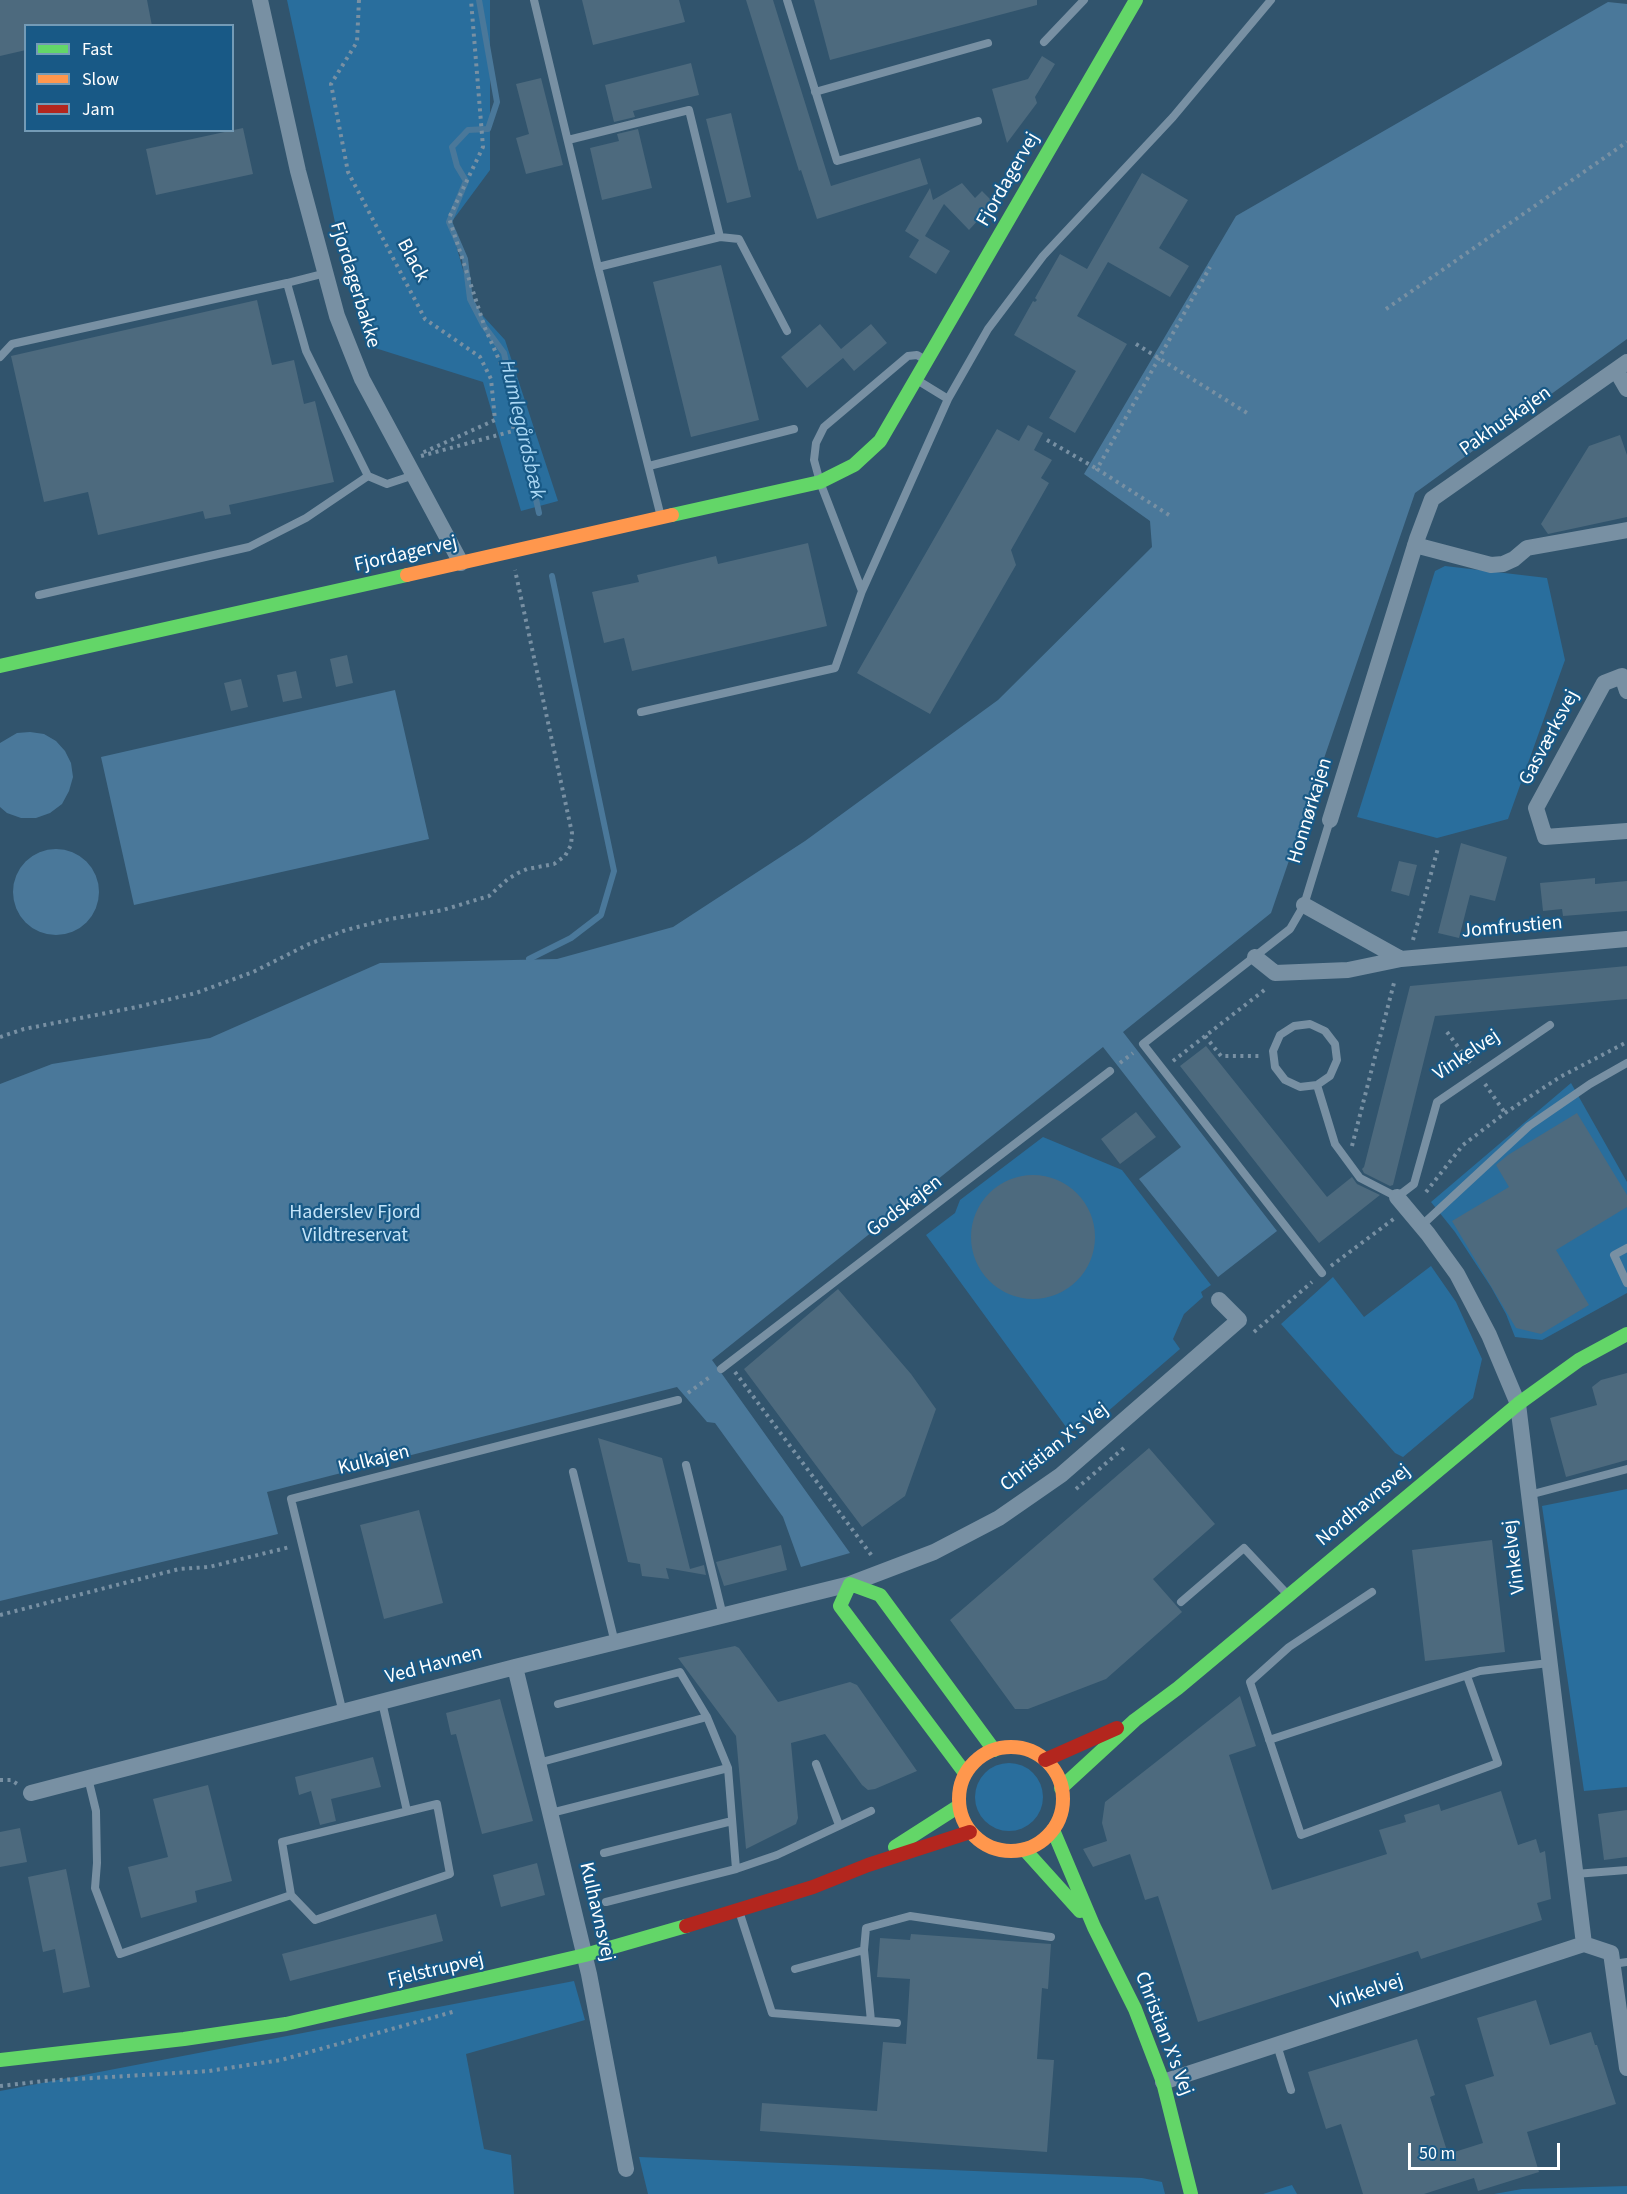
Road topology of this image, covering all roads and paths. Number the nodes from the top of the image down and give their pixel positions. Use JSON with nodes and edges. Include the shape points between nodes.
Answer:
{"nodes":[{"id":1,"x":260,"y":0,"type":"edge"},
{"id":2,"x":359,"y":0,"type":"edge"},
{"id":3,"x":471,"y":0,"type":"edge"},
{"id":4,"x":534,"y":0,"type":"edge"},
{"id":5,"x":787,"y":0,"type":"edge"},
{"id":6,"x":1084,"y":0,"type":"edge"},
{"id":7,"x":1136,"y":0,"type":"edge"},
{"id":8,"x":1271,"y":0,"type":"edge"},
{"id":9,"x":1044,"y":42,"type":"dead end"},
{"id":10,"x":988,"y":43,"type":"dead end"},
{"id":11,"x":816,"y":92,"type":"junction"},
{"id":12,"x":978,"y":121,"type":"dead end"},
{"id":13,"x":568,"y":140,"type":"junction"},
{"id":14,"x":1627,"y":142,"type":"edge"},
{"id":15,"x":720,"y":237,"type":"junction"},
{"id":16,"x":598,"y":267,"type":"junction"},
{"id":17,"x":1210,"y":267,"type":"dead end"},
{"id":18,"x":326,"y":273,"type":"junction"},
{"id":19,"x":287,"y":283,"type":"junction"},
{"id":20,"x":1386,"y":309,"type":"dead end"},
{"id":21,"x":787,"y":331,"type":"dead end"},
{"id":22,"x":1136,"y":344,"type":"dead end"},
{"id":23,"x":0,"y":357,"type":"edge"},
{"id":24,"x":1160,"y":358,"type":"junction"},
{"id":25,"x":927,"y":361,"type":"junction"},
{"id":26,"x":1622,"y":366,"type":"edge"},
{"id":27,"x":916,"y":380,"type":"junction"},
{"id":28,"x":1627,"y":389,"type":"edge"},
{"id":29,"x":948,"y":399,"type":"junction"},
{"id":30,"x":1246,"y":413,"type":"dead end"},
{"id":31,"x":794,"y":429,"type":"dead end"},
{"id":32,"x":1047,"y":440,"type":"dead end"},
{"id":33,"x":406,"y":460,"type":"junction"},
{"id":34,"x":649,"y":466,"type":"junction"},
{"id":35,"x":1097,"y":469,"type":"junction"},
{"id":36,"x":414,"y":475,"type":"junction"},
{"id":37,"x":368,"y":476,"type":"junction"},
{"id":38,"x":820,"y":482,"type":"junction"},
{"id":39,"x":1169,"y":515,"type":"dead end"},
{"id":40,"x":661,"y":518,"type":"junction"},
{"id":41,"x":1421,"y":525,"type":"joint"},
{"id":42,"x":1627,"y":530,"type":"edge"},
{"id":43,"x":1415,"y":545,"type":"junction"},
{"id":44,"x":511,"y":551,"type":"junction"},
{"id":45,"x":461,"y":563,"type":"junction"},
{"id":46,"x":862,"y":591,"type":"junction"},
{"id":47,"x":39,"y":595,"type":"dead end"},
{"id":48,"x":0,"y":666,"type":"edge"},
{"id":49,"x":1627,"y":691,"type":"edge"},
{"id":50,"x":641,"y":712,"type":"dead end"},
{"id":51,"x":1330,"y":820,"type":"joint"},
{"id":52,"x":1627,"y":831,"type":"edge"},
{"id":53,"x":1438,"y":848,"type":"dead end"},
{"id":54,"x":1304,"y":905,"type":"junction"},
{"id":55,"x":1627,"y":939,"type":"edge"},
{"id":56,"x":1255,"y":957,"type":"junction"},
{"id":57,"x":1405,"y":959,"type":"junction"},
{"id":58,"x":1275,"y":973,"type":"junction"},
{"id":59,"x":1550,"y":1025,"type":"dead end"},
{"id":60,"x":1205,"y":1036,"type":"junction"},
{"id":61,"x":0,"y":1038,"type":"edge"},
{"id":62,"x":1143,"y":1044,"type":"junction"},
{"id":63,"x":1255,"y":1056,"type":"dead end"},
{"id":64,"x":1627,"y":1064,"type":"edge"},
{"id":65,"x":1163,"y":1069,"type":"junction"},
{"id":66,"x":1110,"y":1071,"type":"joint"},
{"id":67,"x":1317,"y":1086,"type":"junction"},
{"id":68,"x":1348,"y":1162,"type":"junction"},
{"id":69,"x":1397,"y":1197,"type":"junction"},
{"id":70,"x":1421,"y":1226,"type":"junction"},
{"id":71,"x":1627,"y":1248,"type":"edge"},
{"id":72,"x":1322,"y":1273,"type":"dead end"},
{"id":73,"x":1627,"y":1283,"type":"edge"},
{"id":74,"x":1219,"y":1300,"type":"dead end"},
{"id":75,"x":1627,"y":1334,"type":"edge"},
{"id":76,"x":729,"y":1363,"type":"junction"},
{"id":77,"x":720,"y":1369,"type":"joint"},
{"id":78,"x":678,"y":1401,"type":"joint"},
{"id":79,"x":1518,"y":1404,"type":"junction"},
{"id":80,"x":686,"y":1465,"type":"dead end"},
{"id":81,"x":1627,"y":1469,"type":"edge"},
{"id":82,"x":573,"y":1472,"type":"dead end"},
{"id":83,"x":1529,"y":1495,"type":"junction"},
{"id":84,"x":302,"y":1544,"type":"junction"},
{"id":85,"x":883,"y":1571,"type":"junction"},
{"id":86,"x":850,"y":1584,"type":"junction"},
{"id":87,"x":1372,"y":1592,"type":"dead end"},
{"id":88,"x":1288,"y":1596,"type":"junction"},
{"id":89,"x":1181,"y":1602,"type":"dead end"},
{"id":90,"x":0,"y":1615,"type":"edge"},
{"id":91,"x":723,"y":1616,"type":"junction"},
{"id":92,"x":615,"y":1643,"type":"junction"},
{"id":93,"x":1550,"y":1663,"type":"junction"},
{"id":94,"x":515,"y":1667,"type":"junction"},
{"id":95,"x":1467,"y":1676,"type":"junction"},
{"id":96,"x":382,"y":1702,"type":"junction"},
{"id":97,"x":558,"y":1704,"type":"dead end"},
{"id":98,"x":343,"y":1713,"type":"junction"},
{"id":99,"x":707,"y":1717,"type":"junction"},
{"id":100,"x":1135,"y":1720,"type":"junction"},
{"id":101,"x":1269,"y":1740,"type":"junction"},
{"id":102,"x":994,"y":1750,"type":"junction"},
{"id":103,"x":1045,"y":1760,"type":"junction"},
{"id":104,"x":538,"y":1762,"type":"junction"},
{"id":105,"x":816,"y":1764,"type":"dead end"},
{"id":106,"x":728,"y":1768,"type":"junction"},
{"id":107,"x":965,"y":1773,"type":"junction"},
{"id":108,"x":88,"y":1778,"type":"junction"},
{"id":109,"x":1061,"y":1788,"type":"junction"},
{"id":110,"x":31,"y":1793,"type":"dead end"},
{"id":111,"x":959,"y":1806,"type":"junction"},
{"id":112,"x":407,"y":1811,"type":"junction"},
{"id":113,"x":871,"y":1811,"type":"dead end"},
{"id":114,"x":551,"y":1813,"type":"junction"},
{"id":115,"x":732,"y":1821,"type":"junction"},
{"id":116,"x":839,"y":1825,"type":"junction"},
{"id":117,"x":1053,"y":1830,"type":"junction"},
{"id":118,"x":970,"y":1832,"type":"junction"},
{"id":119,"x":1025,"y":1850,"type":"junction"},
{"id":120,"x":604,"y":1853,"type":"dead end"},
{"id":121,"x":868,"y":1865,"type":"junction"},
{"id":122,"x":736,"y":1869,"type":"junction"},
{"id":123,"x":1627,"y":1870,"type":"edge"},
{"id":124,"x":1575,"y":1874,"type":"junction"},
{"id":125,"x":291,"y":1896,"type":"junction"},
{"id":126,"x":606,"y":1902,"type":"dead end"},
{"id":127,"x":739,"y":1911,"type":"junction"},
{"id":128,"x":1095,"y":1927,"type":"junction"},
{"id":129,"x":1051,"y":1937,"type":"dead end"},
{"id":130,"x":1584,"y":1944,"type":"junction"},
{"id":131,"x":864,"y":1950,"type":"junction"},
{"id":132,"x":585,"y":1955,"type":"junction"},
{"id":133,"x":1620,"y":1963,"type":"edge"},
{"id":134,"x":795,"y":1969,"type":"dead end"},
{"id":135,"x":1624,"y":2017,"type":"edge"},
{"id":136,"x":871,"y":2021,"type":"junction"},
{"id":137,"x":897,"y":2023,"type":"dead end"},
{"id":138,"x":1277,"y":2045,"type":"junction"},
{"id":139,"x":0,"y":2060,"type":"edge"},
{"id":140,"x":1627,"y":2068,"type":"edge"},
{"id":141,"x":1163,"y":2082,"type":"junction"},
{"id":142,"x":1292,"y":2090,"type":"dead end"},
{"id":143,"x":626,"y":2169,"type":"dead end"},
{"id":144,"x":1191,"y":2194,"type":"edge"}],
"edges":[{"from":1,"to":18,"type":"street","name":"Fjordagerbakke","via":[[298,171]]},
{"from":2,"to":33,"type":"path","name":"Black","via":[[357,42],[331,84],[348,172],[425,319],[480,357],[491,379],[495,420]]},
{"from":3,"to":33,"type":"path","via":[[483,147],[449,218],[485,328],[515,396],[513,431]]},
{"from":4,"to":13,"type":"lane"},
{"from":5,"to":11,"type":"lane"},
{"from":6,"to":9,"type":"lane"},
{"from":7,"to":25,"type":"street","name":"Fjordagervej"},
{"from":8,"to":29,"type":"lane","via":[[1173,117],[1043,256],[988,329]]},
{"from":10,"to":11,"type":"lane"},
{"from":11,"to":12,"type":"lane","via":[[837,161]]},
{"from":13,"to":15,"type":"lane","via":[[689,110]]},
{"from":13,"to":16,"type":"lane"},
{"from":14,"to":20,"type":"path"},
{"from":15,"to":16,"type":"lane"},
{"from":15,"to":21,"type":"lane","via":[[739,239]]},
{"from":16,"to":34,"type":"lane"},
{"from":17,"to":24,"type":"path"},
{"from":18,"to":19,"type":"lane"},
{"from":18,"to":33,"type":"street","name":"Fjordagerbakke","via":[[337,316],[362,379]]},
{"from":19,"to":23,"type":"lane","via":[[12,344]]},
{"from":19,"to":37,"type":"lane","via":[[306,351]]},
{"from":22,"to":24,"type":"path"},
{"from":24,"to":30,"type":"path"},
{"from":24,"to":35,"type":"path"},
{"from":25,"to":27,"type":"street","name":"Fjordagervej"},
{"from":25,"to":38,"type":"lane","via":[[917,355],[908,356],[824,427],[816,443],[814,460]]},
{"from":26,"to":28,"type":"street"},
{"from":26,"to":41,"type":"street","name":"Pakhuskajen","via":[[1432,499]]},
{"from":27,"to":29,"type":"lane"},
{"from":27,"to":38,"type":"street","name":"Fjordagervej","via":[[880,441],[854,465]]},
{"from":29,"to":46,"type":"lane"},
{"from":31,"to":34,"type":"lane"},
{"from":32,"to":35,"type":"path"},
{"from":33,"to":36,"type":"street","name":"Fjordagerbakke"},
{"from":34,"to":40,"type":"lane"},
{"from":35,"to":39,"type":"path"},
{"from":36,"to":37,"type":"lane","via":[[387,483]]},
{"from":36,"to":45,"type":"street","name":"Fjordagerbakke"},
{"from":37,"to":47,"type":"lane","via":[[306,518],[249,547]]},
{"from":38,"to":40,"type":"street","name":"Fjordagervej"},
{"from":38,"to":46,"type":"lane"},
{"from":40,"to":44,"type":"street","name":"Fjordagervej"},
{"from":41,"to":43,"type":"street","name":"Honnørkajen"},
{"from":42,"to":43,"type":"street","via":[[1527,548],[1514,559],[1491,565]]},
{"from":43,"to":51,"type":"street","name":"Honnørkajen"},
{"from":44,"to":45,"type":"street","name":"Fjordagervej"},
{"from":44,"to":61,"type":"path","via":[[572,833],[565,856],[554,864],[518,873],[489,896],[346,930],[196,993],[24,1029]]},
{"from":45,"to":48,"type":"street","name":"Fjordagervej"},
{"from":46,"to":50,"type":"lane","via":[[835,668]]},
{"from":49,"to":52,"type":"street","name":"Gasværksvej","via":[[1622,676],[1604,682],[1536,808],[1545,837]]},
{"from":51,"to":54,"type":"lane","name":"Honnørkajen"},
{"from":53,"to":57,"type":"path"},
{"from":54,"to":56,"type":"lane","name":"Honnørkajen","via":[[1290,929]]},
{"from":54,"to":57,"type":"street"},
{"from":55,"to":57,"type":"street","name":"Jomfrustien"},
{"from":56,"to":58,"type":"street"},
{"from":56,"to":62,"type":"lane","name":"Honnørkajen"},
{"from":57,"to":58,"type":"street","name":"Jomfrustien","via":[[1348,970]]},
{"from":57,"to":68,"type":"path","via":[[1395,978]]},
{"from":58,"to":60,"type":"path","via":[[1268,987]]},
{"from":59,"to":69,"type":"lane","name":"Vinkelvej","via":[[1437,1102],[1414,1184]]},
{"from":60,"to":63,"type":"path","via":[[1221,1056]]},
{"from":60,"to":65,"type":"path"},
{"from":62,"to":65,"type":"lane"},
{"from":62,"to":66,"type":"path"},
{"from":64,"to":70,"type":"lane","via":[[1529,1126]]},
{"from":65,"to":72,"type":"lane"},
{"from":66,"to":76,"type":"lane","name":"Godskajen"},
{"from":67,"to":67,"type":"lane","via":[[1300,1087],[1285,1080],[1275,1067],[1273,1051],[1280,1035],[1294,1026],[1310,1024],[1325,1031],[1335,1044],[1337,1060],[1330,1076]]},
{"from":67,"to":68,"type":"lane","name":"Vinkelvej","via":[[1335,1144]]},
{"from":68,"to":69,"type":"lane","name":"Vinkelvej","via":[[1360,1178]]},
{"from":69,"to":70,"type":"street","name":"Vinkelvej"},
{"from":70,"to":79,"type":"street","name":"Vinkelvej","via":[[1457,1274],[1489,1335]]},
{"from":71,"to":73,"type":"lane","via":[[1614,1255]]},
{"from":74,"to":85,"type":"street","name":"Christian X's Vej","via":[[1239,1320],[1061,1476],[999,1518],[934,1552]]},
{"from":75,"to":79,"type":"street","name":"Nordhavnsvej","via":[[1579,1360]]},
{"from":76,"to":77,"type":"lane","name":"Godskajen"},
{"from":76,"to":85,"type":"path"},
{"from":77,"to":78,"type":"path"},
{"from":78,"to":84,"type":"lane","name":"Kulkajen","via":[[291,1499]]},
{"from":79,"to":83,"type":"street","name":"Vinkelvej"},
{"from":79,"to":88,"type":"street","name":"Nordhavnsvej"},
{"from":80,"to":91,"type":"lane"},
{"from":81,"to":83,"type":"lane"},
{"from":82,"to":92,"type":"lane"},
{"from":83,"to":93,"type":"street","name":"Vinkelvej"},
{"from":84,"to":90,"type":"path","via":[[209,1567],[179,1569]]},
{"from":84,"to":98,"type":"lane","name":"Kulkajen"},
{"from":85,"to":86,"type":"street","name":"Christian X's Vej"},
{"from":86,"to":91,"type":"street","name":"Ved Havnen"},
{"from":86,"to":102,"type":"street","via":[[880,1595]]},
{"from":86,"to":107,"type":"street","via":[[840,1606]]},
{"from":87,"to":101,"type":"lane","via":[[1289,1647],[1250,1682]]},
{"from":88,"to":89,"type":"lane","via":[[1244,1548]]},
{"from":88,"to":100,"type":"street","name":"Nordhavnsvej"},
{"from":91,"to":92,"type":"street","name":"Ved Havnen"},
{"from":92,"to":94,"type":"street","name":"Ved Havnen"},
{"from":93,"to":95,"type":"lane"},
{"from":93,"to":124,"type":"street","name":"Vinkelvej"},
{"from":94,"to":96,"type":"street","name":"Ved Havnen"},
{"from":94,"to":104,"type":"street","name":"Kulhavnsvej"},
{"from":95,"to":101,"type":"lane"},
{"from":95,"to":101,"type":"lane","via":[[1498,1763],[1301,1835]]},
{"from":96,"to":98,"type":"street","name":"Ved Havnen"},
{"from":96,"to":112,"type":"lane"},
{"from":97,"to":99,"type":"lane","via":[[680,1672]]},
{"from":98,"to":108,"type":"street","name":"Ved Havnen"},
{"from":99,"to":104,"type":"lane"},
{"from":99,"to":106,"type":"lane"},
{"from":100,"to":103,"type":"street","name":"Nordhavnsvej"},
{"from":100,"to":109,"type":"street","name":"Nordhavnsvej"},
{"from":102,"to":103,"type":"street","via":[[1020,1748]]},
{"from":102,"to":107,"type":"street","via":[[982,1755]]},
{"from":103,"to":109,"type":"street"},
{"from":104,"to":114,"type":"street","name":"Kulhavnsvej"},
{"from":105,"to":116,"type":"lane"},
{"from":106,"to":114,"type":"lane"},
{"from":106,"to":115,"type":"lane"},
{"from":107,"to":111,"type":"street"},
{"from":108,"to":110,"type":"street","name":"Ved Havnen"},
{"from":108,"to":125,"type":"lane","via":[[96,1811],[95,1888],[120,1954]]},
{"from":109,"to":117,"type":"street","via":[[1062,1807]]},
{"from":111,"to":118,"type":"street"},
{"from":111,"to":121,"type":"street","name":"Fjelstrupvej"},
{"from":112,"to":125,"type":"lane","via":[[282,1842]]},
{"from":112,"to":125,"type":"lane","via":[[437,1804],[450,1874],[315,1920]]},
{"from":113,"to":116,"type":"lane"},
{"from":114,"to":132,"type":"street","name":"Kulhavnsvej"},
{"from":115,"to":120,"type":"lane"},
{"from":115,"to":122,"type":"lane"},
{"from":116,"to":122,"type":"lane","via":[[777,1855]]},
{"from":117,"to":119,"type":"street"},
{"from":117,"to":128,"type":"street","name":"Christian X's Vej"},
{"from":118,"to":119,"type":"street","via":[[992,1848]]},
{"from":118,"to":121,"type":"street","name":"Fjelstrupvej"},
{"from":119,"to":128,"type":"street","name":"Christian X's Vej"},
{"from":121,"to":127,"type":"street","name":"Fjelstrupvej"},
{"from":122,"to":126,"type":"lane"},
{"from":123,"to":124,"type":"lane"},
{"from":124,"to":130,"type":"street","name":"Vinkelvej"},
{"from":127,"to":132,"type":"street","name":"Fjelstrupvej"},
{"from":127,"to":136,"type":"lane","via":[[772,2013]]},
{"from":128,"to":141,"type":"street","name":"Christian X's Vej"},
{"from":129,"to":131,"type":"lane","via":[[910,1916],[866,1928]]},
{"from":130,"to":133,"type":"street","via":[[1611,1953]]},
{"from":130,"to":138,"type":"street","name":"Vinkelvej"},
{"from":131,"to":134,"type":"lane"},
{"from":131,"to":136,"type":"lane"},
{"from":132,"to":139,"type":"street","name":"Fjelstrupvej","via":[[286,2024]]},
{"from":132,"to":143,"type":"street","name":"Kulhavnsvej"},
{"from":133,"to":135,"type":"street"},
{"from":135,"to":140,"type":"street"},
{"from":136,"to":137,"type":"lane"},
{"from":138,"to":141,"type":"street","name":"Vinkelvej"},
{"from":138,"to":142,"type":"lane"},
{"from":141,"to":144,"type":"street","name":"Christian X's Vej"}]}
